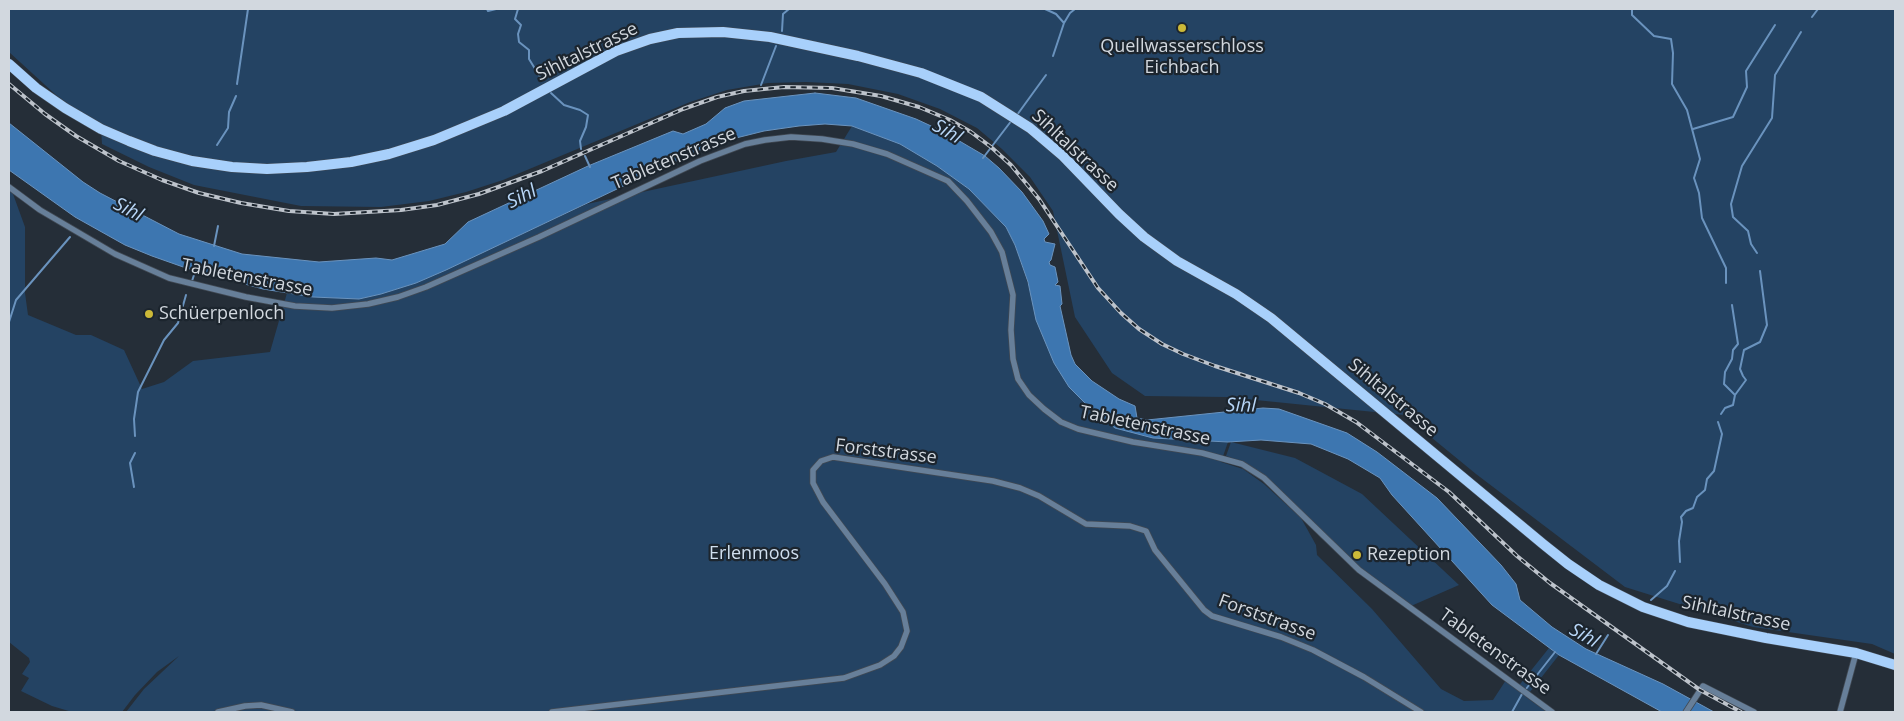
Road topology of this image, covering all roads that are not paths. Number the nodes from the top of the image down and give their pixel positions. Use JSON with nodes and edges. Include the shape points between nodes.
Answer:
{"nodes":[{"id":1,"x":9,"y":64,"type":"edge"},
{"id":2,"x":9,"y":187,"type":"edge"},
{"id":3,"x":1856,"y":652,"type":"junction"},
{"id":4,"x":1895,"y":665,"type":"edge"},
{"id":5,"x":218,"y":712,"type":"edge"},
{"id":6,"x":292,"y":712,"type":"edge"},
{"id":7,"x":552,"y":712,"type":"edge"},
{"id":8,"x":1421,"y":712,"type":"edge"},
{"id":9,"x":1552,"y":712,"type":"edge"},
{"id":10,"x":1686,"y":712,"type":"edge"},
{"id":11,"x":1754,"y":712,"type":"edge"},
{"id":12,"x":1840,"y":712,"type":"edge"}],
"edges":[{"from":1,"to":3,"type":"main road","name":"Sihltalstrasse","via":[[65,108],[128,141],[192,161],[259,169],[332,165],[417,146],[488,118],[623,49],[657,37],[685,32],[754,35],[858,56],[932,77],[994,105],[1035,132],[1144,237],[1271,318],[1589,579],[1643,607],[1688,622]]},
{"from":2,"to":9,"type":"street","name":"Tabletenstrasse","via":[[40,210],[115,254],[169,278],[246,297],[295,306],[332,308],[377,302],[426,287],[700,161],[746,144],[791,137],[822,139],[887,154],[948,181],[991,232],[1002,252],[1014,295],[1012,359],[1018,379],[1044,410],[1078,429],[1242,464],[1264,478],[1359,570]]},
{"from":3,"to":4,"type":"main road","name":"Sihltalstrasse"},
{"from":3,"to":12,"type":"street"},
{"from":5,"to":6,"type":"street","via":[[261,705]]},
{"from":7,"to":8,"type":"street","name":"Forststrasse","via":[[844,678],[880,665],[894,656],[907,631],[903,612],[886,584],[823,502],[813,483],[813,470],[821,461],[833,457],[993,481],[1039,496],[1086,524],[1130,526],[1146,531],[1155,550],[1212,616],[1313,650]]},
{"from":10,"to":11,"type":"street","via":[[1703,686]]}]}
